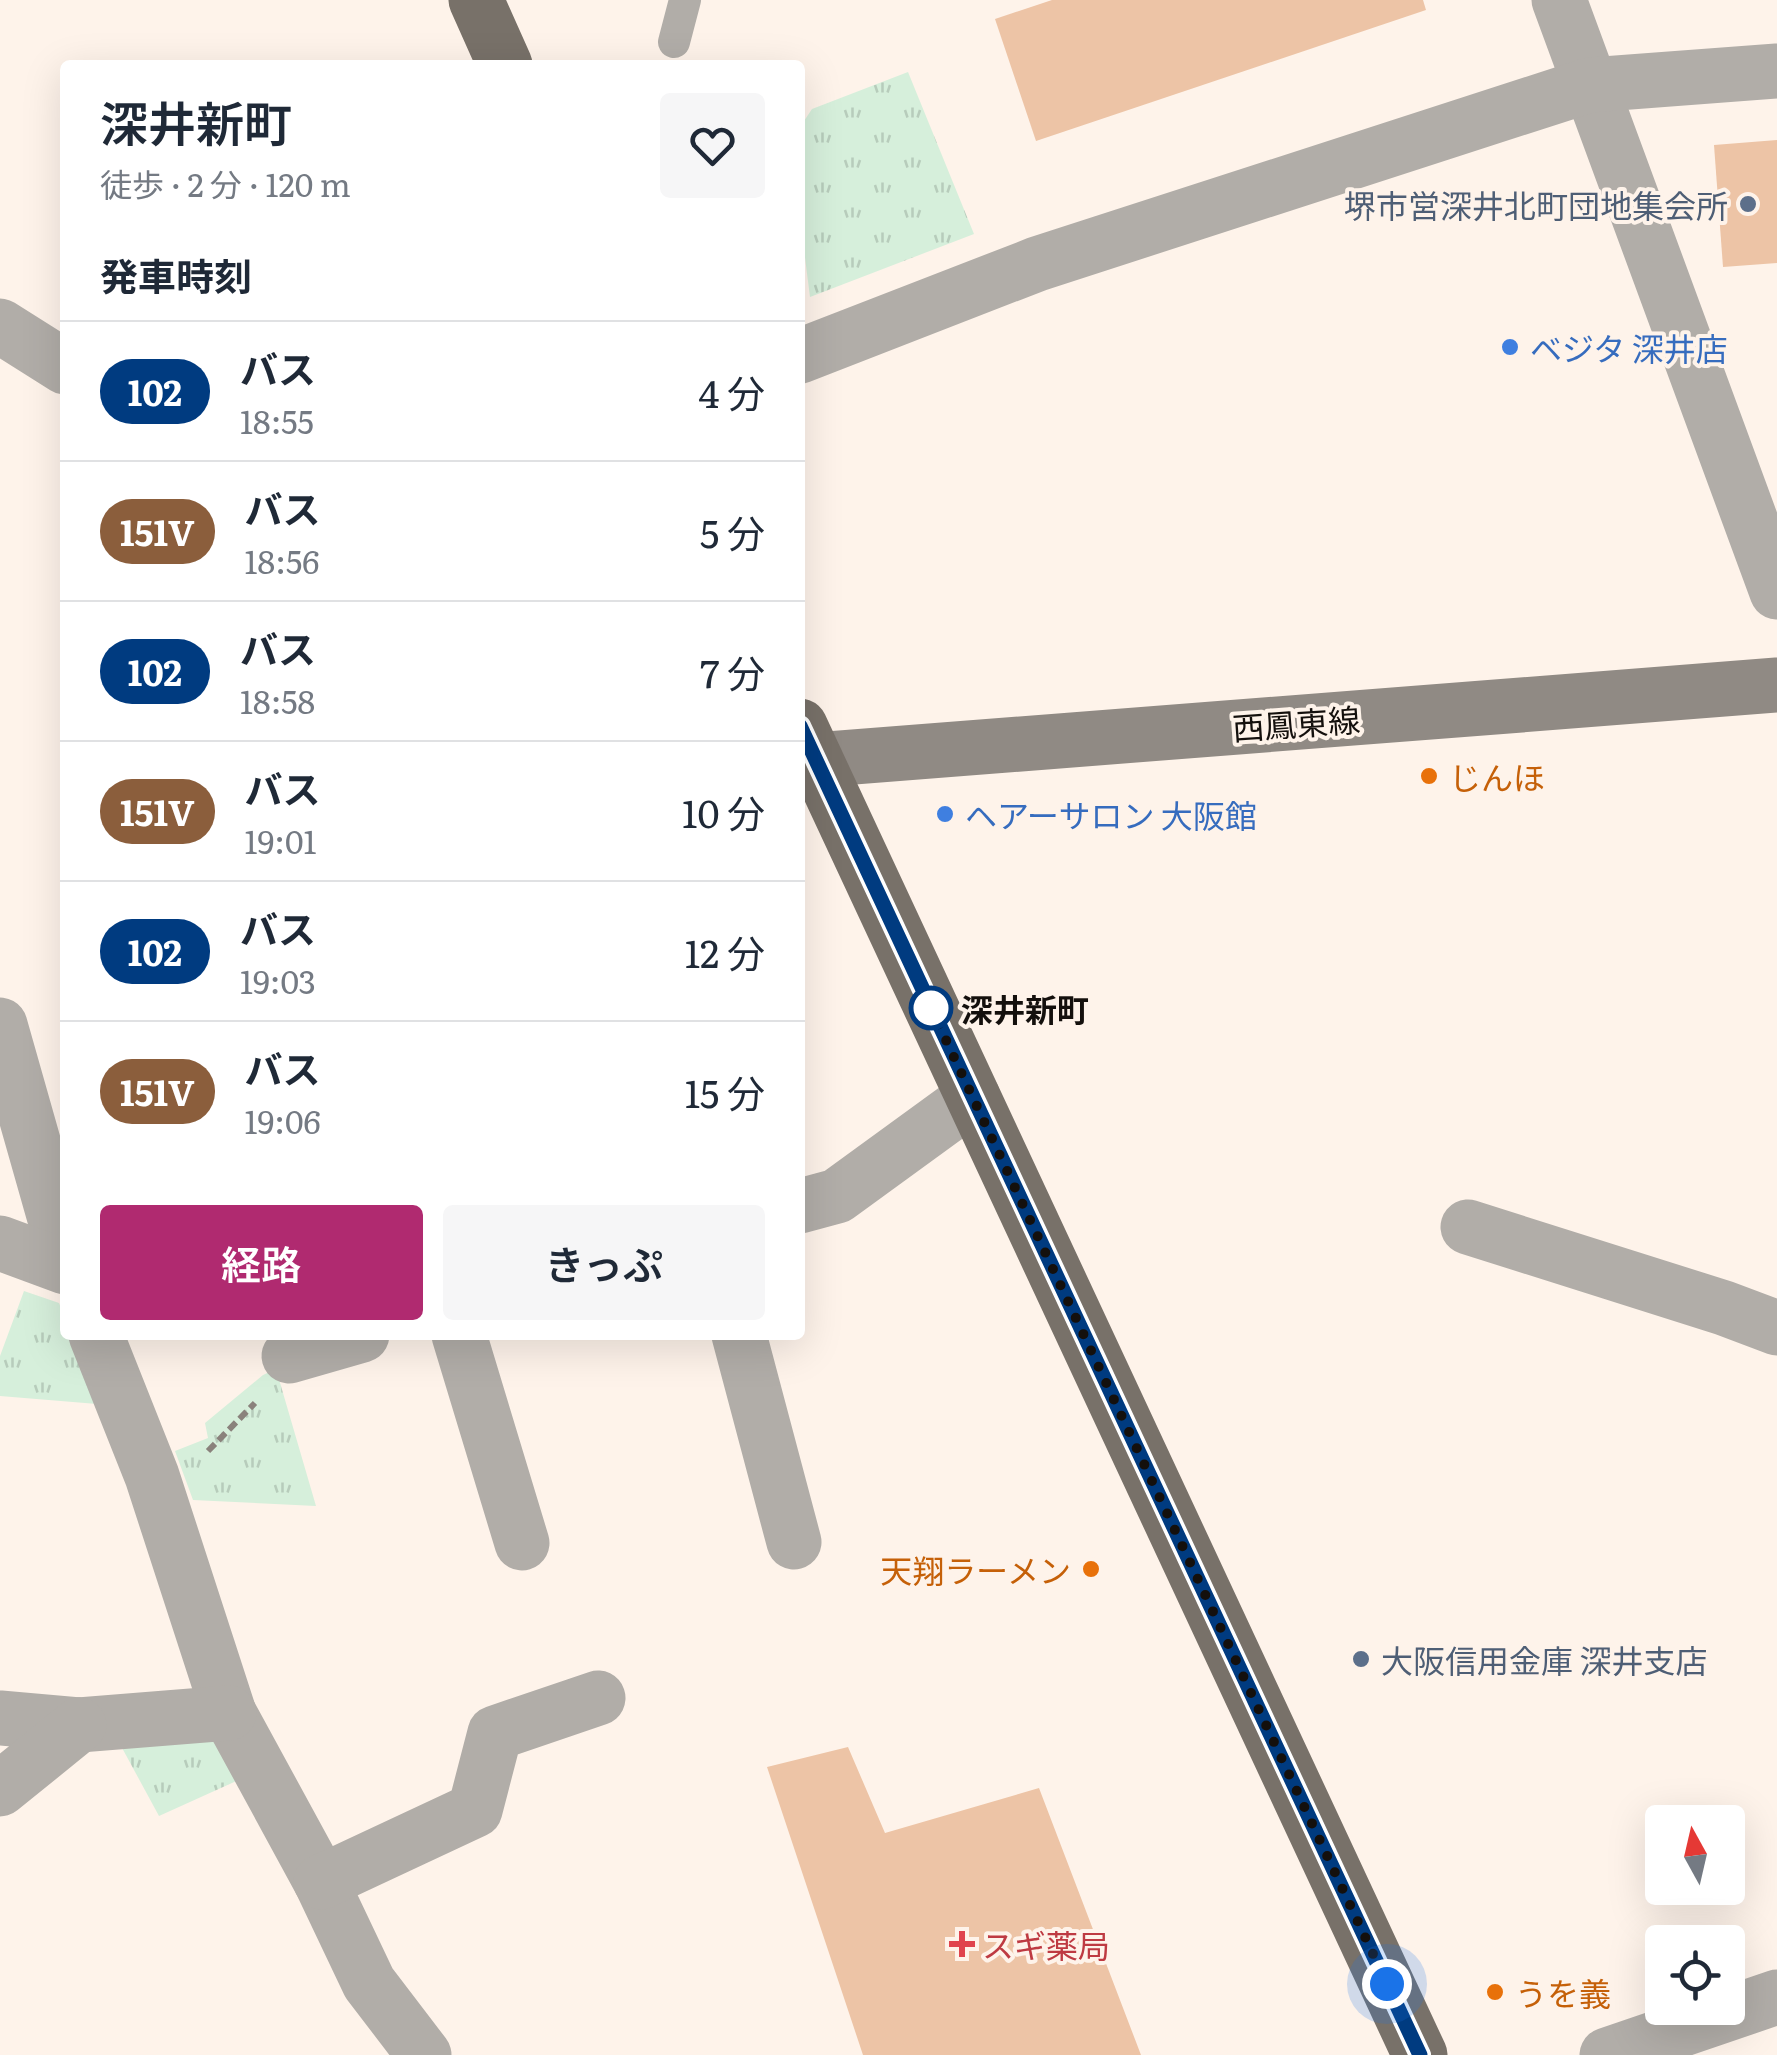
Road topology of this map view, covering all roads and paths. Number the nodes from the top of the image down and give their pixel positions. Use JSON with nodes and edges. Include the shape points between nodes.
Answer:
{"nodes":[{"id":1,"x":476,"y":0,"type":"edge"},
{"id":2,"x":684,"y":0,"type":"edge"},
{"id":3,"x":1559,"y":0,"type":"edge"},
{"id":4,"x":674,"y":42,"type":"dead end"},
{"id":5,"x":503,"y":60,"type":"edge"},
{"id":6,"x":1777,"y":72,"type":"edge"},
{"id":7,"x":1590,"y":84,"type":"junction"},
{"id":8,"x":0,"y":326,"type":"edge"},
{"id":9,"x":805,"y":354,"type":"edge"},
{"id":10,"x":60,"y":364,"type":"edge"},
{"id":11,"x":1777,"y":592,"type":"edge"},
{"id":12,"x":1777,"y":684,"type":"edge"},
{"id":13,"x":805,"y":749,"type":"edge"},
{"id":14,"x":0,"y":1024,"type":"edge"},
{"id":15,"x":972,"y":1097,"type":"junction"},
{"id":16,"x":805,"y":1205,"type":"edge"},
{"id":17,"x":1468,"y":1227,"type":"dead end"},
{"id":18,"x":60,"y":1236,"type":"edge"},
{"id":19,"x":0,"y":1244,"type":"edge"},
{"id":20,"x":60,"y":1265,"type":"edge"},
{"id":21,"x":1777,"y":1328,"type":"edge"},
{"id":22,"x":98,"y":1340,"type":"edge"},
{"id":23,"x":345,"y":1340,"type":"edge"},
{"id":24,"x":461,"y":1340,"type":"edge"},
{"id":25,"x":739,"y":1340,"type":"edge"},
{"id":26,"x":289,"y":1356,"type":"dead end"},
{"id":27,"x":253,"y":1404,"type":"dead end"},
{"id":28,"x":197,"y":1462,"type":"dead end"},
{"id":29,"x":794,"y":1542,"type":"dead end"},
{"id":30,"x":522,"y":1543,"type":"dead end"},
{"id":31,"x":598,"y":1698,"type":"dead end"},
{"id":32,"x":229,"y":1713,"type":"junction"},
{"id":33,"x":0,"y":1718,"type":"edge"},
{"id":34,"x":79,"y":1726,"type":"junction"},
{"id":35,"x":0,"y":1789,"type":"edge"},
{"id":36,"x":320,"y":1882,"type":"junction"},
{"id":37,"x":1777,"y":1996,"type":"edge"},
{"id":38,"x":424,"y":2055,"type":"edge"},
{"id":39,"x":1420,"y":2055,"type":"edge"},
{"id":40,"x":1607,"y":2055,"type":"edge"}],
"edges":[{"from":1,"to":5,"type":"main road"},
{"from":2,"to":4,"type":"lane"},
{"from":3,"to":7,"type":"street"},
{"from":6,"to":7,"type":"street"},
{"from":7,"to":9,"type":"street","via":[[1037,264]]},
{"from":7,"to":11,"type":"street"},
{"from":8,"to":10,"type":"street"},
{"from":12,"to":13,"type":"main road","name":"西鳳東線"},
{"from":13,"to":15,"type":"main road"},
{"from":14,"to":18,"type":"street"},
{"from":15,"to":16,"type":"street","via":[[838,1196]]},
{"from":15,"to":39,"type":"main road"},
{"from":17,"to":21,"type":"street"},
{"from":19,"to":20,"type":"street"},
{"from":22,"to":32,"type":"street","via":[[152,1476]]},
{"from":23,"to":26,"type":"street"},
{"from":24,"to":30,"type":"street"},
{"from":25,"to":29,"type":"street"},
{"from":27,"to":28,"type":"path"},
{"from":31,"to":36,"type":"street","via":[[495,1733],[475,1810]]},
{"from":32,"to":34,"type":"street"},
{"from":32,"to":36,"type":"street"},
{"from":33,"to":34,"type":"street"},
{"from":34,"to":35,"type":"street"},
{"from":36,"to":38,"type":"street","via":[[369,1983]]},
{"from":37,"to":40,"type":"street"}]}
